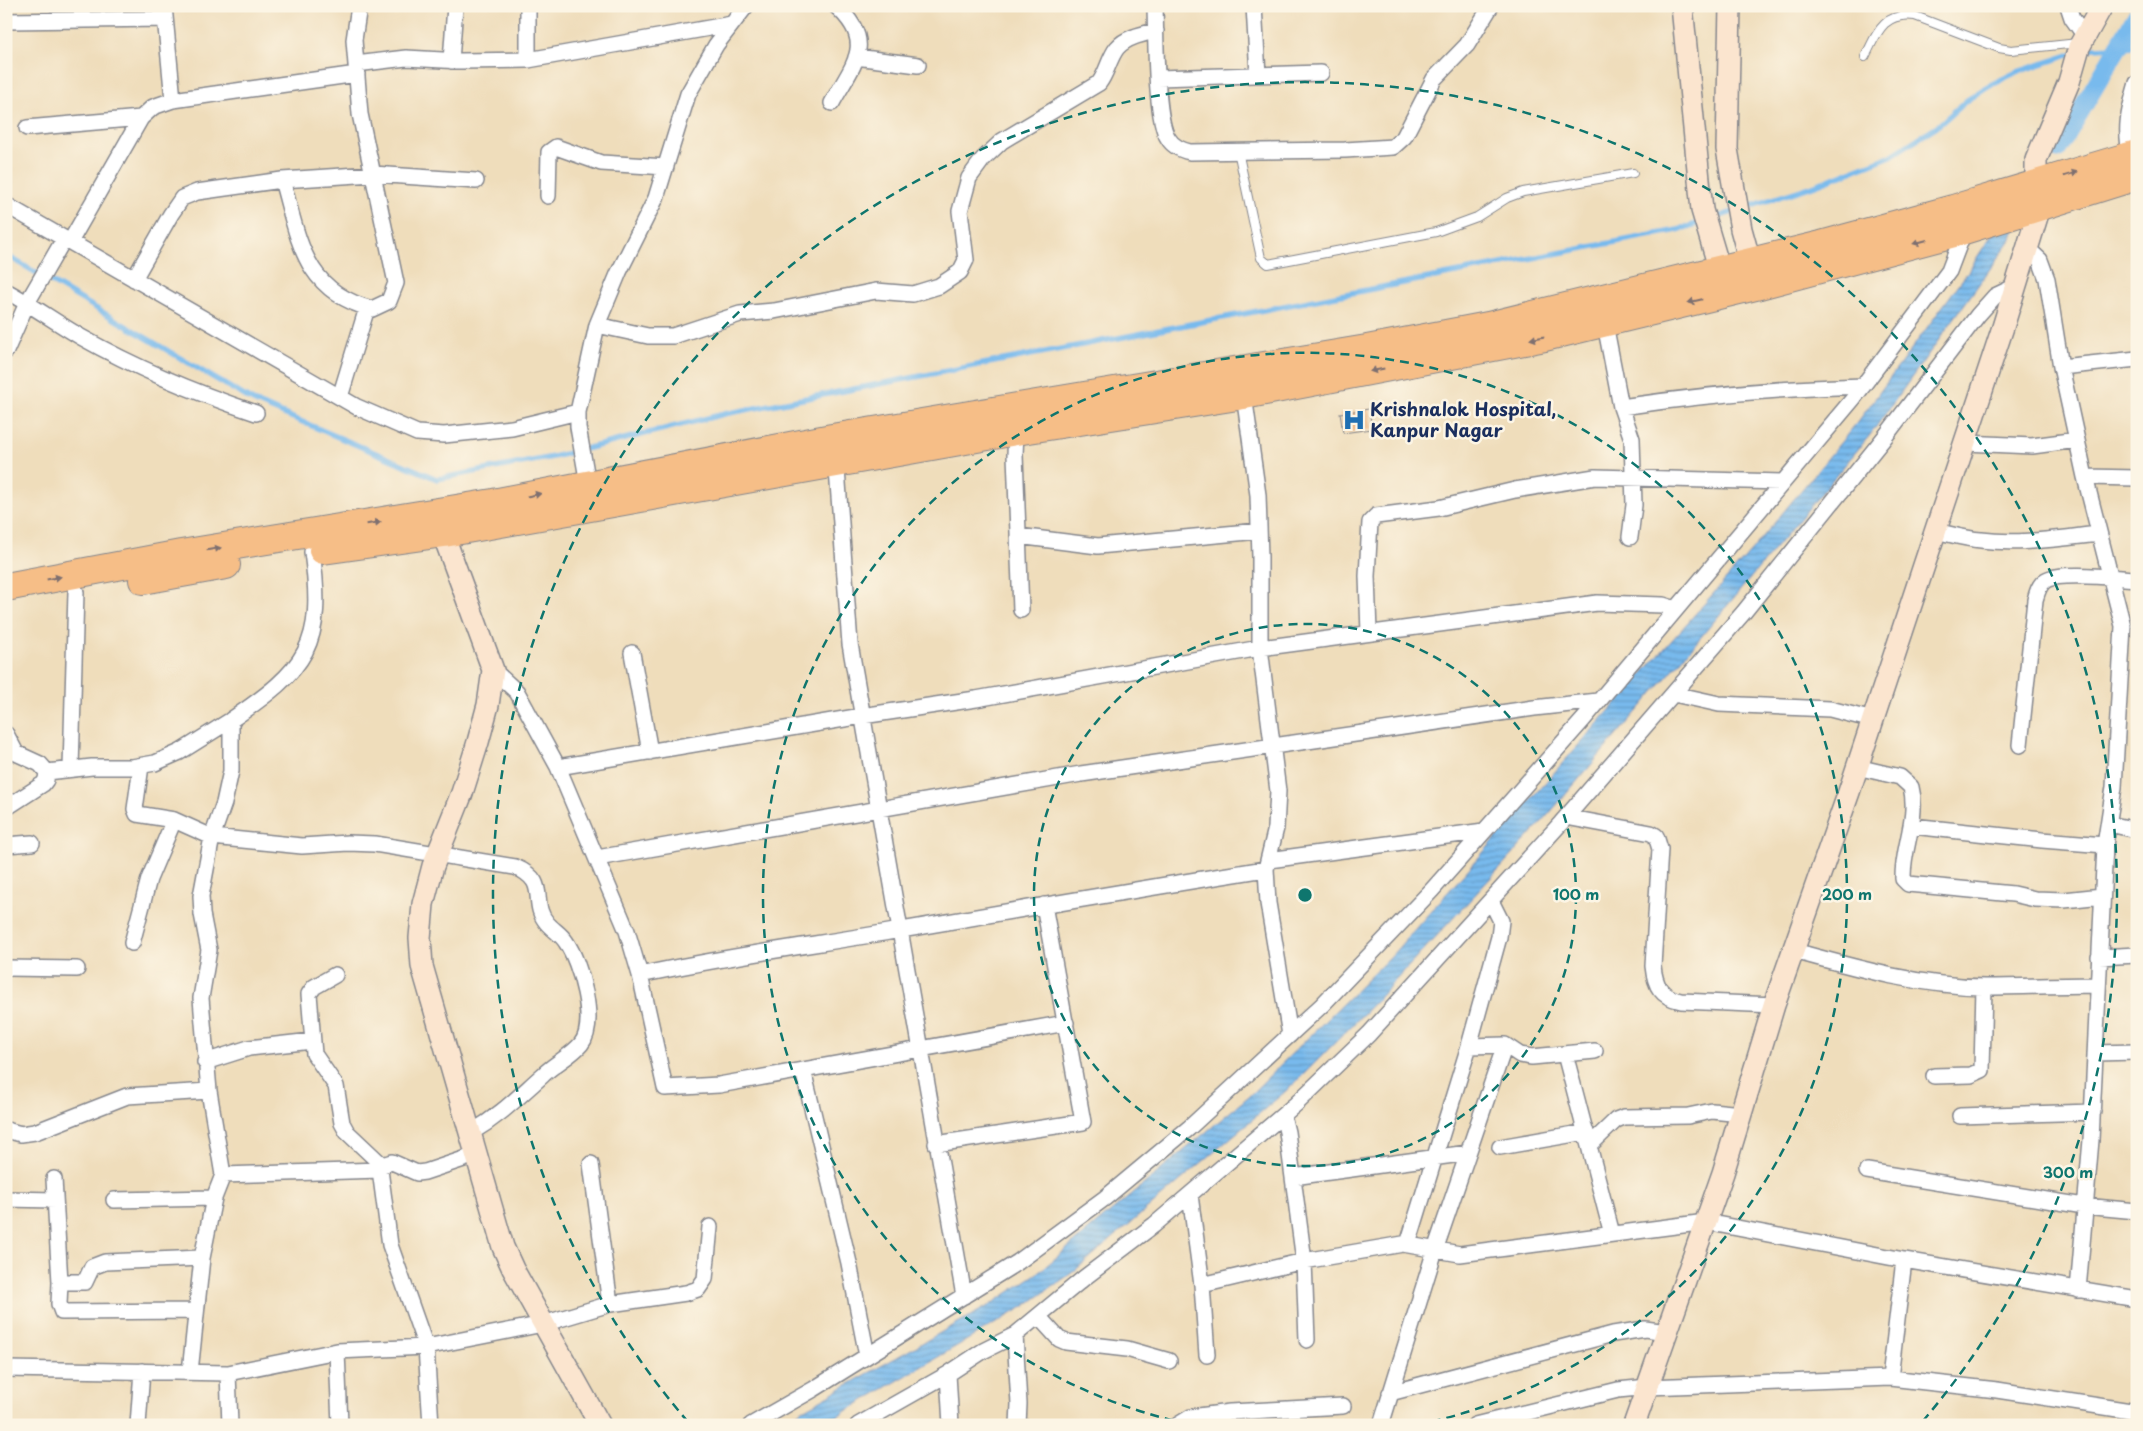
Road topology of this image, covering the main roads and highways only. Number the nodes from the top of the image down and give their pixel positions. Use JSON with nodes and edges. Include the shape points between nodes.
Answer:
{"nodes":[{"id":1,"x":2135,"y":162,"type":"edge"},
{"id":2,"x":1724,"y":281,"type":"junction"},
{"id":3,"x":440,"y":523,"type":"junction"},
{"id":4,"x":6,"y":587,"type":"edge"},
{"id":5,"x":6,"y":604,"type":"edge"}],
"edges":[{"from":1,"to":2,"type":"highway","via":[[1972,220]]},
{"from":2,"to":3,"type":"highway","one_way":true,"via":[[1605,324],[1384,369],[838,465]]},
{"from":3,"to":2,"type":"highway","one_way":true,"via":[[586,472],[832,438],[1348,352]]},
{"from":4,"to":3,"type":"highway","one_way":true,"via":[[181,554]]},
{"from":3,"to":5,"type":"highway","via":[[312,552]]}]}
